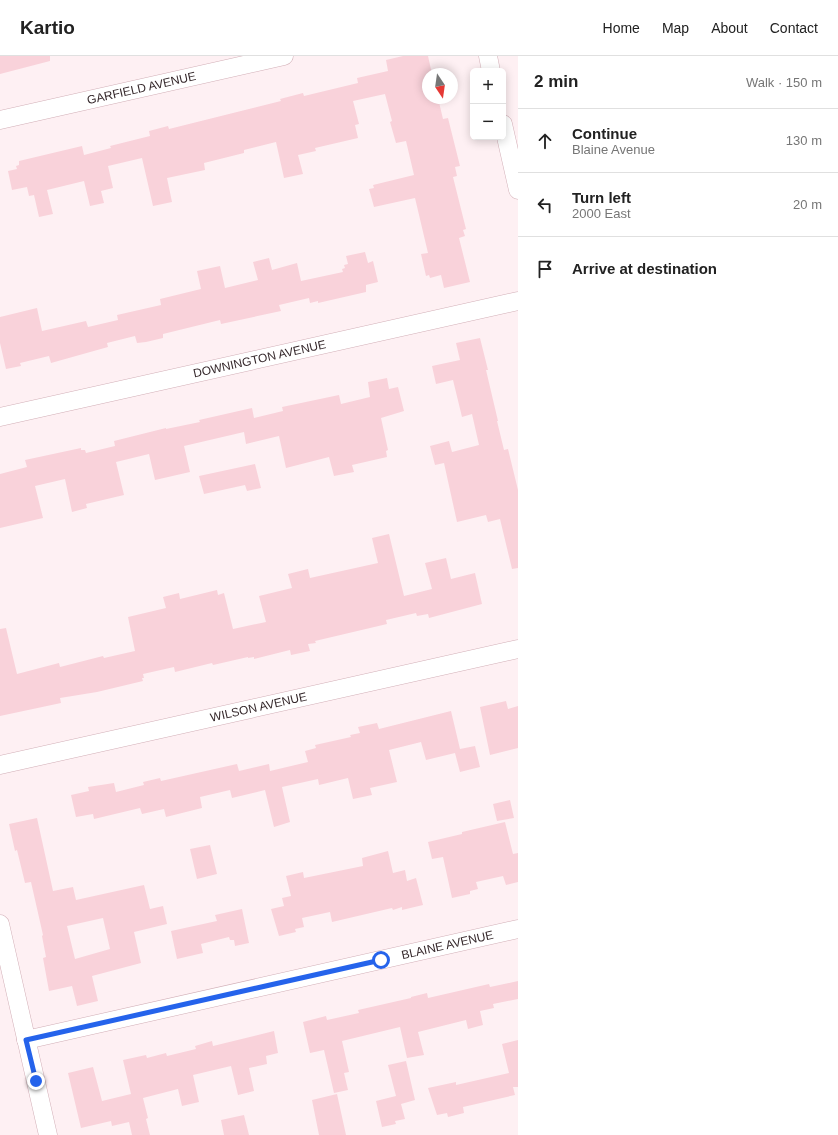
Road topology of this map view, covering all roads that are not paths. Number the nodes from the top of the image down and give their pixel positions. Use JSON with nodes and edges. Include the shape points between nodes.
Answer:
{"nodes":[{"id":1,"x":284,"y":56,"type":"edge"},
{"id":2,"x":488,"y":56,"type":"edge"},
{"id":3,"x":490,"y":68,"type":"edge"},
{"id":4,"x":0,"y":120,"type":"edge"},
{"id":5,"x":506,"y":137,"type":"edge"},
{"id":6,"x":518,"y":190,"type":"edge"},
{"id":7,"x":518,"y":300,"type":"edge"},
{"id":8,"x":0,"y":417,"type":"edge"},
{"id":9,"x":518,"y":649,"type":"edge"},
{"id":10,"x":0,"y":765,"type":"edge"},
{"id":11,"x":0,"y":924,"type":"edge"},
{"id":12,"x":518,"y":929,"type":"edge"},
{"id":13,"x":26,"y":1040,"type":"junction"},
{"id":14,"x":48,"y":1135,"type":"edge"}],
"edges":[{"from":1,"to":4,"type":"street","name":"GARFIELD AVENUE"},
{"from":2,"to":3,"type":"street"},
{"from":5,"to":6,"type":"street"},
{"from":7,"to":8,"type":"street","name":"DOWNINGTON AVENUE"},
{"from":9,"to":10,"type":"street","name":"WILSON AVENUE"},
{"from":11,"to":13,"type":"street"},
{"from":12,"to":13,"type":"street","name":"BLAINE AVENUE"},
{"from":13,"to":14,"type":"street"}]}
